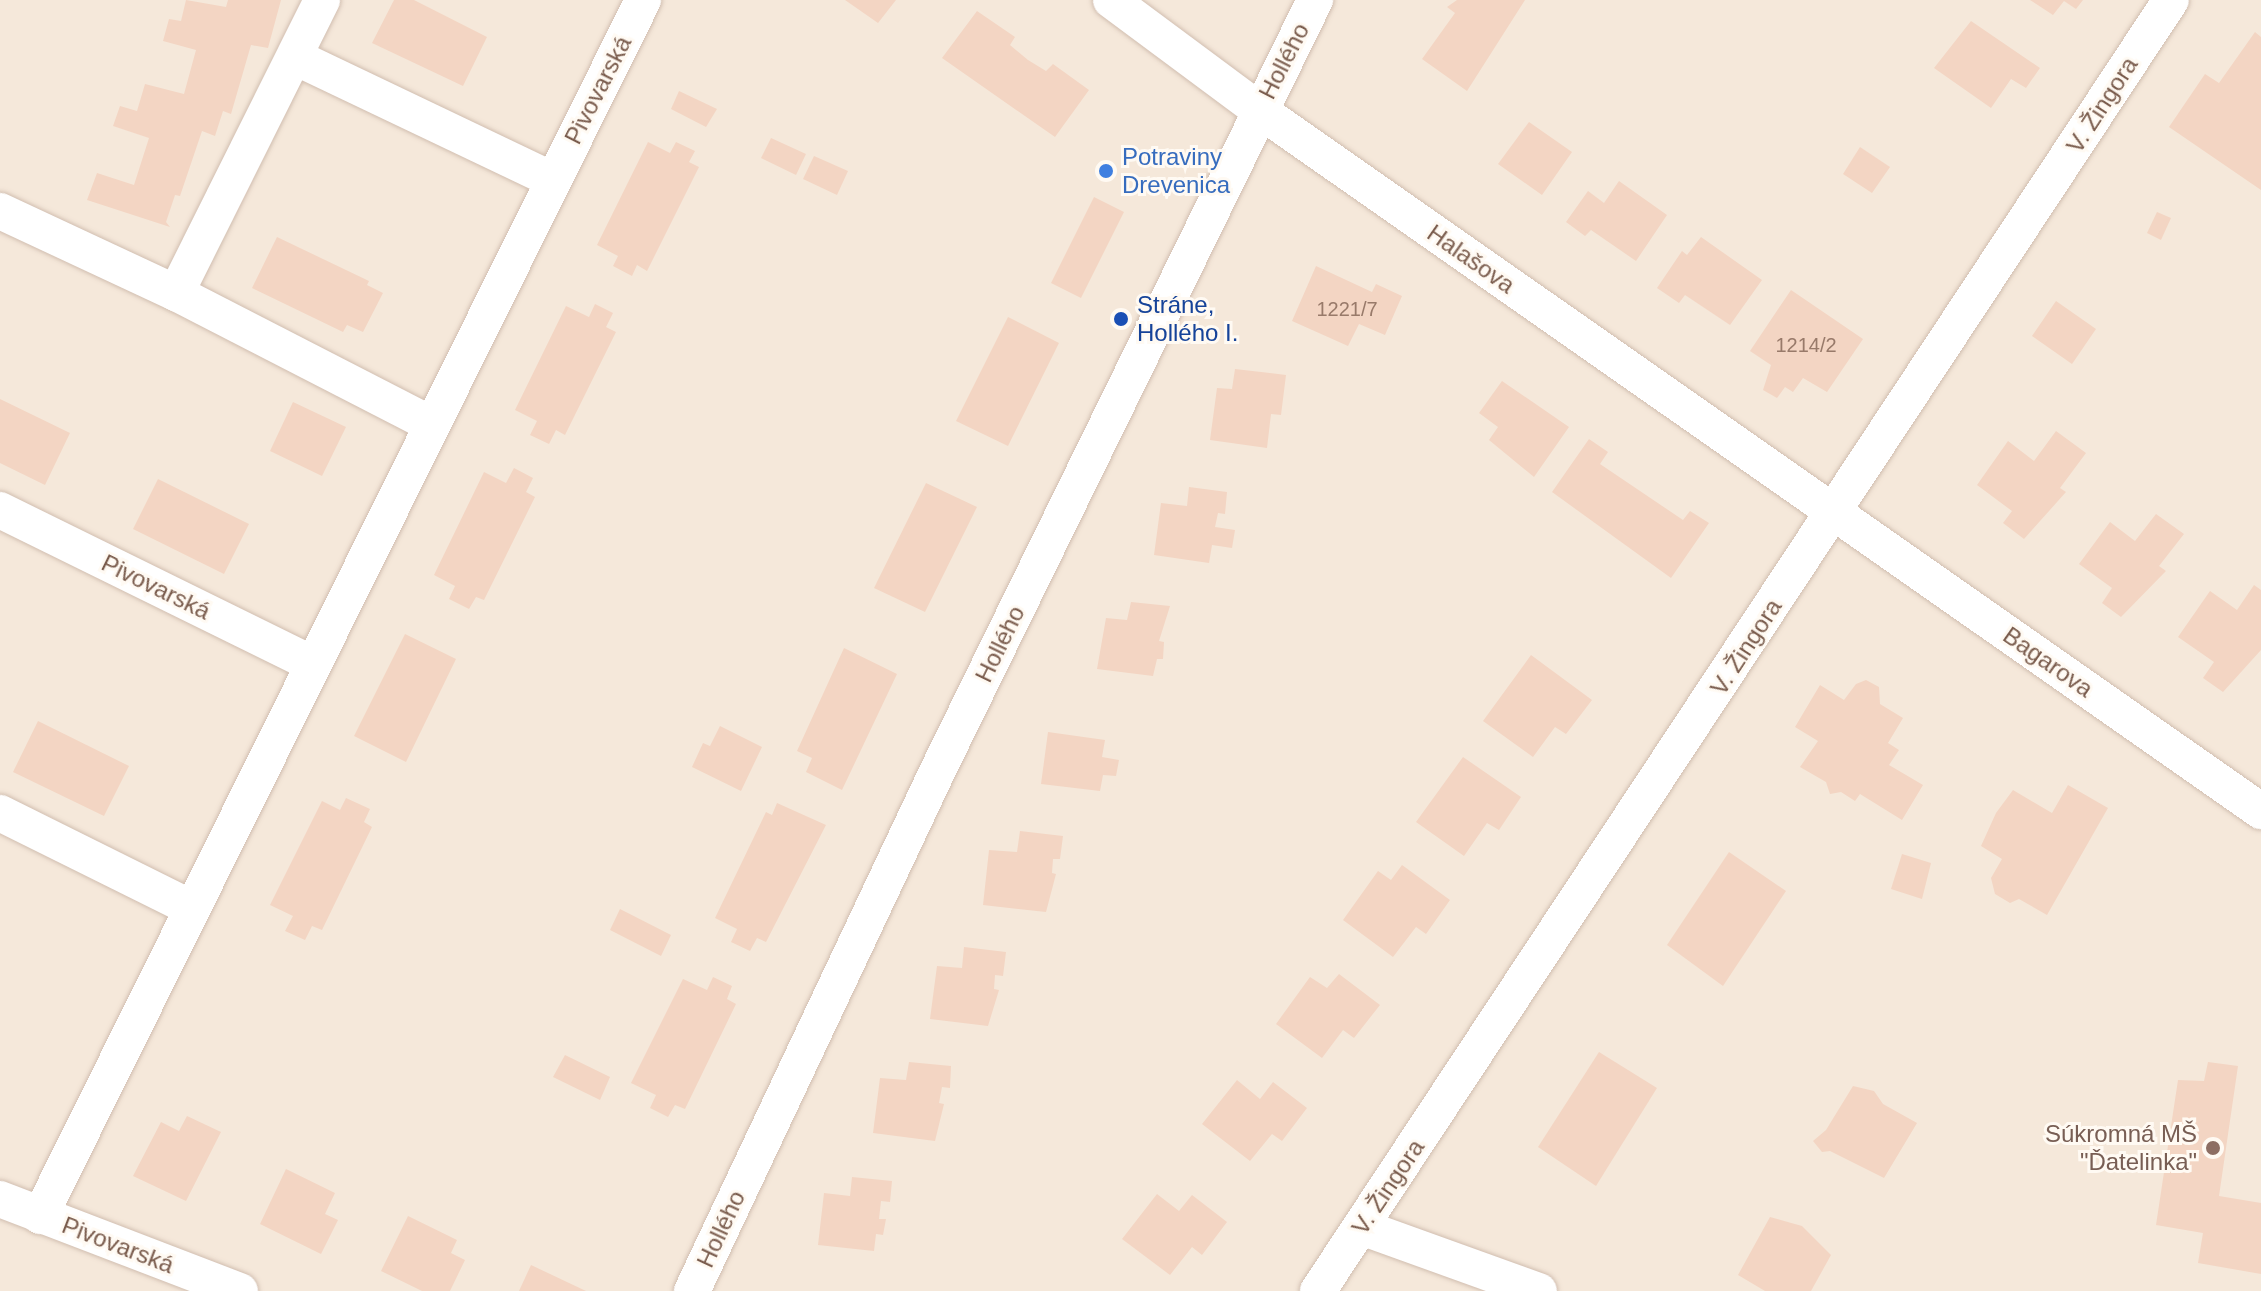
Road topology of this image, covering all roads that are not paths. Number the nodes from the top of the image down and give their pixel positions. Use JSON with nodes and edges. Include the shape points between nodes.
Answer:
{"nodes":[{"id":1,"x":322,"y":0,"type":"edge"},
{"id":2,"x":643,"y":0,"type":"edge"},
{"id":3,"x":1111,"y":0,"type":"edge"},
{"id":4,"x":1315,"y":0,"type":"edge"},
{"id":5,"x":2171,"y":0,"type":"edge"},
{"id":6,"x":295,"y":57,"type":"junction"},
{"id":7,"x":1259,"y":110,"type":"junction"},
{"id":8,"x":553,"y":180,"type":"junction"},
{"id":9,"x":0,"y":211,"type":"edge"},
{"id":10,"x":176,"y":293,"type":"junction"},
{"id":11,"x":431,"y":424,"type":"junction"},
{"id":12,"x":0,"y":510,"type":"edge"},
{"id":13,"x":1834,"y":513,"type":"junction"},
{"id":14,"x":313,"y":664,"type":"junction"},
{"id":15,"x":2261,"y":811,"type":"edge"},
{"id":16,"x":0,"y":813,"type":"edge"},
{"id":17,"x":189,"y":907,"type":"junction"},
{"id":18,"x":0,"y":1199,"type":"edge"},
{"id":19,"x":40,"y":1216,"type":"junction"},
{"id":20,"x":1361,"y":1227,"type":"junction"},
{"id":21,"x":240,"y":1291,"type":"edge"},
{"id":22,"x":692,"y":1291,"type":"edge"},
{"id":23,"x":1318,"y":1291,"type":"edge"},
{"id":24,"x":1539,"y":1291,"type":"edge"}],
"edges":[{"from":1,"to":6,"type":"street"},
{"from":2,"to":8,"type":"street","name":"Pivovarská"},
{"from":3,"to":7,"type":"street","name":"Halašova"},
{"from":4,"to":7,"type":"street","name":"Hollého"},
{"from":5,"to":13,"type":"street","name":"V. Žingora"},
{"from":6,"to":8,"type":"street"},
{"from":6,"to":10,"type":"street"},
{"from":7,"to":13,"type":"street","name":"Halašova"},
{"from":7,"to":22,"type":"street","name":"Hollého"},
{"from":8,"to":11,"type":"street","name":"Pivovarská"},
{"from":9,"to":10,"type":"street"},
{"from":10,"to":11,"type":"street"},
{"from":11,"to":14,"type":"street","name":"Pivovarská"},
{"from":12,"to":14,"type":"street","name":"Pivovarská"},
{"from":13,"to":15,"type":"street","name":"Bagarova"},
{"from":13,"to":20,"type":"street","name":"V. Žingora"},
{"from":14,"to":17,"type":"street","name":"Pivovarská"},
{"from":16,"to":17,"type":"street"},
{"from":17,"to":19,"type":"street","name":"Pivovarská"},
{"from":18,"to":19,"type":"street","name":"Pivovarská"},
{"from":19,"to":21,"type":"street","name":"Pivovarská"},
{"from":20,"to":23,"type":"street","name":"V. Žingora"},
{"from":20,"to":24,"type":"street"}]}
